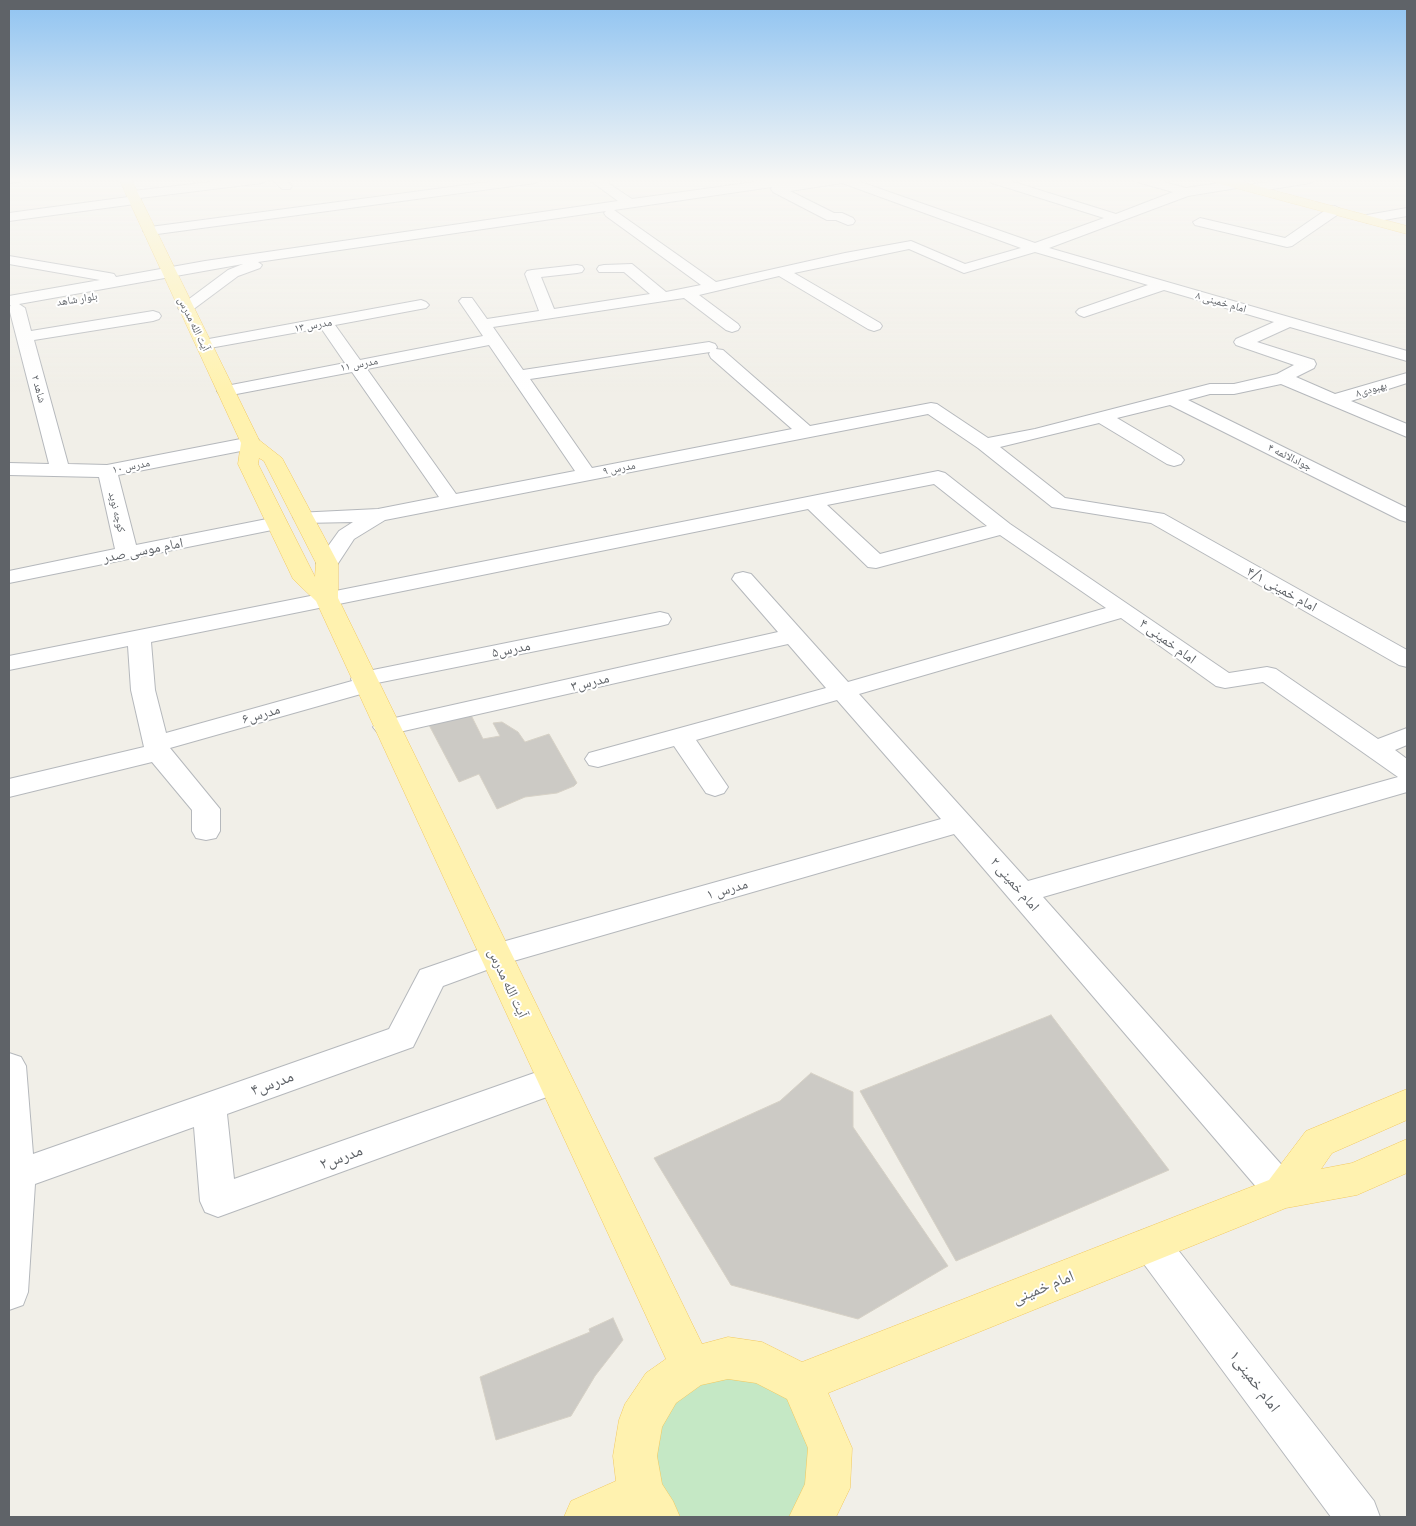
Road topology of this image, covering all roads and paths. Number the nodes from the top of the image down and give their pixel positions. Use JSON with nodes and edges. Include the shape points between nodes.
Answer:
{"nodes":[{"id":1,"x":159,"y":250,"type":"edge"},
{"id":2,"x":332,"y":250,"type":"edge"},
{"id":3,"x":334,"y":250,"type":"edge"},
{"id":4,"x":662,"y":250,"type":"edge"},
{"id":5,"x":882,"y":250,"type":"edge"},
{"id":6,"x":923,"y":250,"type":"edge"},
{"id":7,"x":1028,"y":250,"type":"edge"},
{"id":8,"x":1043,"y":250,"type":"edge"},
{"id":9,"x":321,"y":252,"type":"junction"},
{"id":10,"x":9,"y":260,"type":"edge"},
{"id":11,"x":577,"y":269,"type":"dead end"},
{"id":12,"x":604,"y":269,"type":"dead end"},
{"id":13,"x":782,"y":272,"type":"junction"},
{"id":14,"x":233,"y":273,"type":"junction"},
{"id":15,"x":172,"y":277,"type":"junction"},
{"id":16,"x":127,"y":280,"type":"junction"},
{"id":17,"x":1164,"y":285,"type":"junction"},
{"id":18,"x":713,"y":287,"type":"junction"},
{"id":19,"x":687,"y":293,"type":"junction"},
{"id":20,"x":662,"y":296,"type":"junction"},
{"id":21,"x":467,"y":301,"type":"dead end"},
{"id":22,"x":421,"y":305,"type":"dead end"},
{"id":23,"x":12,"y":307,"type":"edge"},
{"id":24,"x":186,"y":308,"type":"junction"},
{"id":25,"x":1084,"y":312,"type":"dead end"},
{"id":26,"x":548,"y":314,"type":"junction"},
{"id":27,"x":153,"y":316,"type":"dead end"},
{"id":28,"x":1288,"y":322,"type":"junction"},
{"id":29,"x":326,"y":323,"type":"junction"},
{"id":30,"x":482,"y":324,"type":"junction"},
{"id":31,"x":874,"y":326,"type":"dead end"},
{"id":32,"x":732,"y":327,"type":"dead end"},
{"id":33,"x":25,"y":337,"type":"junction"},
{"id":34,"x":493,"y":339,"type":"junction"},
{"id":35,"x":204,"y":344,"type":"junction"},
{"id":36,"x":1407,"y":356,"type":"edge"},
{"id":37,"x":356,"y":365,"type":"junction"},
{"id":38,"x":518,"y":376,"type":"junction"},
{"id":39,"x":1283,"y":378,"type":"junction"},
{"id":40,"x":1407,"y":378,"type":"edge"},
{"id":41,"x":226,"y":390,"type":"junction"},
{"id":42,"x":1172,"y":399,"type":"junction"},
{"id":43,"x":1334,"y":400,"type":"junction"},
{"id":44,"x":1102,"y":417,"type":"junction"},
{"id":45,"x":1407,"y":431,"type":"edge"},
{"id":46,"x":806,"y":432,"type":"junction"},
{"id":47,"x":251,"y":443,"type":"junction"},
{"id":48,"x":985,"y":444,"type":"junction"},
{"id":49,"x":1174,"y":460,"type":"dead end"},
{"id":50,"x":9,"y":469,"type":"edge"},
{"id":51,"x":60,"y":470,"type":"junction"},
{"id":52,"x":107,"y":471,"type":"junction"},
{"id":53,"x":587,"y":475,"type":"junction"},
{"id":54,"x":451,"y":501,"type":"junction"},
{"id":55,"x":812,"y":502,"type":"junction"},
{"id":56,"x":1403,"y":510,"type":"edge"},
{"id":57,"x":379,"y":515,"type":"junction"},
{"id":58,"x":302,"y":517,"type":"junction"},
{"id":59,"x":277,"y":523,"type":"junction"},
{"id":60,"x":1003,"y":528,"type":"junction"},
{"id":61,"x":127,"y":553,"type":"junction"},
{"id":62,"x":327,"y":563,"type":"junction"},
{"id":63,"x":9,"y":577,"type":"edge"},
{"id":64,"x":743,"y":579,"type":"dead end"},
{"id":65,"x":326,"y":598,"type":"junction"},
{"id":66,"x":1124,"y":610,"type":"junction"},
{"id":67,"x":660,"y":619,"type":"dead end"},
{"id":68,"x":139,"y":636,"type":"junction"},
{"id":69,"x":794,"y":636,"type":"junction"},
{"id":70,"x":1407,"y":660,"type":"edge"},
{"id":71,"x":9,"y":663,"type":"edge"},
{"id":72,"x":364,"y":682,"type":"junction"},
{"id":73,"x":843,"y":692,"type":"junction"},
{"id":74,"x":386,"y":727,"type":"junction"},
{"id":75,"x":680,"y":736,"type":"junction"},
{"id":76,"x":1407,"y":736,"type":"edge"},
{"id":77,"x":157,"y":748,"type":"junction"},
{"id":78,"x":1375,"y":749,"type":"junction"},
{"id":79,"x":598,"y":759,"type":"dead end"},
{"id":80,"x":1407,"y":771,"type":"edge"},
{"id":81,"x":1407,"y":783,"type":"edge"},
{"id":82,"x":715,"y":786,"type":"dead end"},
{"id":83,"x":9,"y":788,"type":"edge"},
{"id":84,"x":960,"y":822,"type":"junction"},
{"id":85,"x":206,"y":831,"type":"dead end"},
{"id":86,"x":1022,"y":893,"type":"junction"},
{"id":87,"x":495,"y":955,"type":"junction"},
{"id":88,"x":9,"y":1066,"type":"edge"},
{"id":89,"x":554,"y":1080,"type":"junction"},
{"id":90,"x":1407,"y":1104,"type":"edge"},
{"id":91,"x":209,"y":1106,"type":"junction"},
{"id":92,"x":1407,"y":1155,"type":"edge"},
{"id":93,"x":13,"y":1177,"type":"edge"},
{"id":94,"x":1283,"y":1192,"type":"junction"},
{"id":95,"x":1151,"y":1244,"type":"junction"},
{"id":96,"x":9,"y":1292,"type":"edge"},
{"id":97,"x":691,"y":1367,"type":"junction"},
{"id":98,"x":802,"y":1383,"type":"junction"},
{"id":99,"x":649,"y":1505,"type":"edge"},
{"id":100,"x":588,"y":1517,"type":"edge"},
{"id":101,"x":812,"y":1517,"type":"edge"},
{"id":102,"x":1358,"y":1517,"type":"edge"}],
"edges":[{"from":1,"to":15,"type":"main road","name":"آیت الله مدرس"},
{"from":2,"to":9,"type":"street"},
{"from":3,"to":9,"type":"street"},
{"from":4,"to":18,"type":"street"},
{"from":5,"to":13,"type":"street"},
{"from":6,"to":7,"type":"street","via":[[964,269]]},
{"from":8,"to":17,"type":"street","name":"امام خمینی ۸"},
{"from":9,"to":14,"type":"street","via":[[250,266]]},
{"from":9,"to":15,"type":"street"},
{"from":10,"to":16,"type":"street"},
{"from":11,"to":26,"type":"street","via":[[532,274]]},
{"from":12,"to":20,"type":"street","via":[[627,267]]},
{"from":13,"to":18,"type":"street"},
{"from":13,"to":31,"type":"street"},
{"from":14,"to":15,"type":"street","name":"بلوار شاهد"},
{"from":14,"to":24,"type":"street"},
{"from":15,"to":16,"type":"street","name":"بلوار شاهد"},
{"from":15,"to":23,"type":"street","name":"بلوار شاهد"},
{"from":15,"to":24,"type":"main road","name":"آیت الله مدرس"},
{"from":16,"to":23,"type":"street","name":"بلوار شاهد"},
{"from":17,"to":25,"type":"street"},
{"from":17,"to":28,"type":"street","name":"امام خمینی ۸"},
{"from":18,"to":19,"type":"street"},
{"from":19,"to":20,"type":"street"},
{"from":19,"to":32,"type":"street"},
{"from":20,"to":26,"type":"street"},
{"from":21,"to":30,"type":"street"},
{"from":22,"to":29,"type":"street","name":"مدرس ۱۳"},
{"from":23,"to":33,"type":"street","name":"شاهد ۲"},
{"from":24,"to":35,"type":"main road","name":"آیت الله مدرس"},
{"from":26,"to":30,"type":"street"},
{"from":27,"to":33,"type":"street"},
{"from":28,"to":36,"type":"street","name":"امام خمینی ۸"},
{"from":28,"to":39,"type":"street","via":[[1242,342],[1308,364]]},
{"from":29,"to":35,"type":"street","name":"مدرس ۱۳"},
{"from":29,"to":37,"type":"street"},
{"from":30,"to":34,"type":"street"},
{"from":33,"to":51,"type":"street","name":"شاهد ۲"},
{"from":34,"to":37,"type":"street","name":"مدرس ۱۱"},
{"from":34,"to":38,"type":"street"},
{"from":35,"to":41,"type":"main road","name":"آیت الله مدرس"},
{"from":37,"to":41,"type":"street","name":"مدرس ۱۱"},
{"from":37,"to":54,"type":"street"},
{"from":38,"to":46,"type":"street","via":[[713,350]]},
{"from":38,"to":53,"type":"street"},
{"from":39,"to":42,"type":"street","via":[[1234,390],[1210,389]]},
{"from":39,"to":43,"type":"street"},
{"from":40,"to":43,"type":"street","name":"بهبودی۸"},
{"from":41,"to":47,"type":"main road","name":"آیت الله مدرس"},
{"from":42,"to":44,"type":"street"},
{"from":42,"to":56,"type":"street","name":"جوادالائمه ۴"},
{"from":43,"to":45,"type":"street"},
{"from":44,"to":48,"type":"street"},
{"from":44,"to":49,"type":"street"},
{"from":46,"to":48,"type":"street","name":"مدرس ۹","via":[[931,408]]},
{"from":46,"to":53,"type":"street","name":"مدرس ۹"},
{"from":47,"to":52,"type":"street","name":"مدرس ۱۰"},
{"from":47,"to":58,"type":"main road","name":"آیت الله مدرس","via":[[272,458]]},
{"from":47,"to":59,"type":"main road","name":"آیت الله مدرس","via":[[248,464]]},
{"from":48,"to":70,"type":"street","name":"امام خمینی ۴/۱","via":[[1059,503],[1157,518]]},
{"from":50,"to":51,"type":"street","name":"مدرس ۱۰"},
{"from":51,"to":52,"type":"street","name":"مدرس ۱۰"},
{"from":52,"to":61,"type":"street","name":"کوچه نوید"},
{"from":53,"to":54,"type":"street","name":"مدرس ۹"},
{"from":54,"to":57,"type":"street","name":"مدرس ۹"},
{"from":55,"to":60,"type":"street","name":"امام خمینی ۴","via":[[938,477]]},
{"from":55,"to":60,"type":"street","via":[[876,562]]},
{"from":55,"to":65,"type":"street"},
{"from":57,"to":58,"type":"street"},
{"from":57,"to":62,"type":"street","name":"مدرس ۹","via":[[346,534]]},
{"from":58,"to":62,"type":"main road","name":"آیت الله مدرس"},
{"from":59,"to":61,"type":"street","name":"امام موسی صدر"},
{"from":59,"to":65,"type":"main road","name":"آیت الله مدرس","via":[[304,579]]},
{"from":60,"to":66,"type":"street","name":"امام خمینی ۴"},
{"from":61,"to":63,"type":"street","name":"امام موسی صدر"},
{"from":62,"to":65,"type":"main road","name":"آیت الله مدرس"},
{"from":64,"to":69,"type":"street","name":"امام خمینی ۲"},
{"from":65,"to":68,"type":"street"},
{"from":65,"to":72,"type":"main road","name":"آیت الله مدرس"},
{"from":66,"to":73,"type":"street"},
{"from":66,"to":78,"type":"street","name":"امام خمینی ۴","via":[[1225,682],[1267,674]]},
{"from":67,"to":72,"type":"street","name":"مدرس۵"},
{"from":68,"to":71,"type":"street"},
{"from":68,"to":77,"type":"street","via":[[143,690]]},
{"from":69,"to":73,"type":"street","name":"امام خمینی ۲"},
{"from":69,"to":74,"type":"street","name":"مدرس۳"},
{"from":72,"to":74,"type":"main road","name":"آیت الله مدرس"},
{"from":72,"to":77,"type":"street","name":"مدرس۶"},
{"from":73,"to":75,"type":"street"},
{"from":73,"to":84,"type":"street","name":"امام خمینی ۲"},
{"from":74,"to":87,"type":"main road","name":"آیت الله مدرس"},
{"from":75,"to":79,"type":"street"},
{"from":75,"to":82,"type":"street"},
{"from":76,"to":78,"type":"street"},
{"from":77,"to":83,"type":"street","name":"مدرس۶"},
{"from":77,"to":85,"type":"street","via":[[206,809]]},
{"from":78,"to":80,"type":"street","name":"امام خمینی ۴"},
{"from":81,"to":86,"type":"street"},
{"from":84,"to":86,"type":"street","name":"امام خمینی ۲"},
{"from":84,"to":87,"type":"street","name":"مدرس ۱"},
{"from":86,"to":94,"type":"street","name":"امام خمینی ۲"},
{"from":87,"to":89,"type":"main road","name":"آیت الله مدرس"},
{"from":87,"to":91,"type":"street","name":"مدرس۴","via":[[431,978],[401,1038]]},
{"from":88,"to":93,"type":"street"},
{"from":89,"to":91,"type":"street","name":"مدرس۲","via":[[218,1201]]},
{"from":89,"to":97,"type":"main road","name":"آیت الله مدرس"},
{"from":90,"to":94,"type":"main road","via":[[1319,1142]]},
{"from":91,"to":93,"type":"street","name":"مدرس۴"},
{"from":92,"to":94,"type":"main road","name":"امام خمینی","via":[[1358,1179]]},
{"from":93,"to":96,"type":"street"},
{"from":94,"to":95,"type":"main road","name":"امام خمینی"},
{"from":95,"to":98,"type":"main road","name":"امام خمینی"},
{"from":95,"to":102,"type":"street","name":"امام خمینی۱"},
{"from":97,"to":98,"type":"main road","via":[[728,1358],[762,1363]]},
{"from":97,"to":99,"type":"main road","via":[[661,1388],[641,1420],[635,1456]]},
{"from":98,"to":101,"type":"main road","via":[[830,1448],[827,1488]]},
{"from":99,"to":100,"type":"main road"}]}
